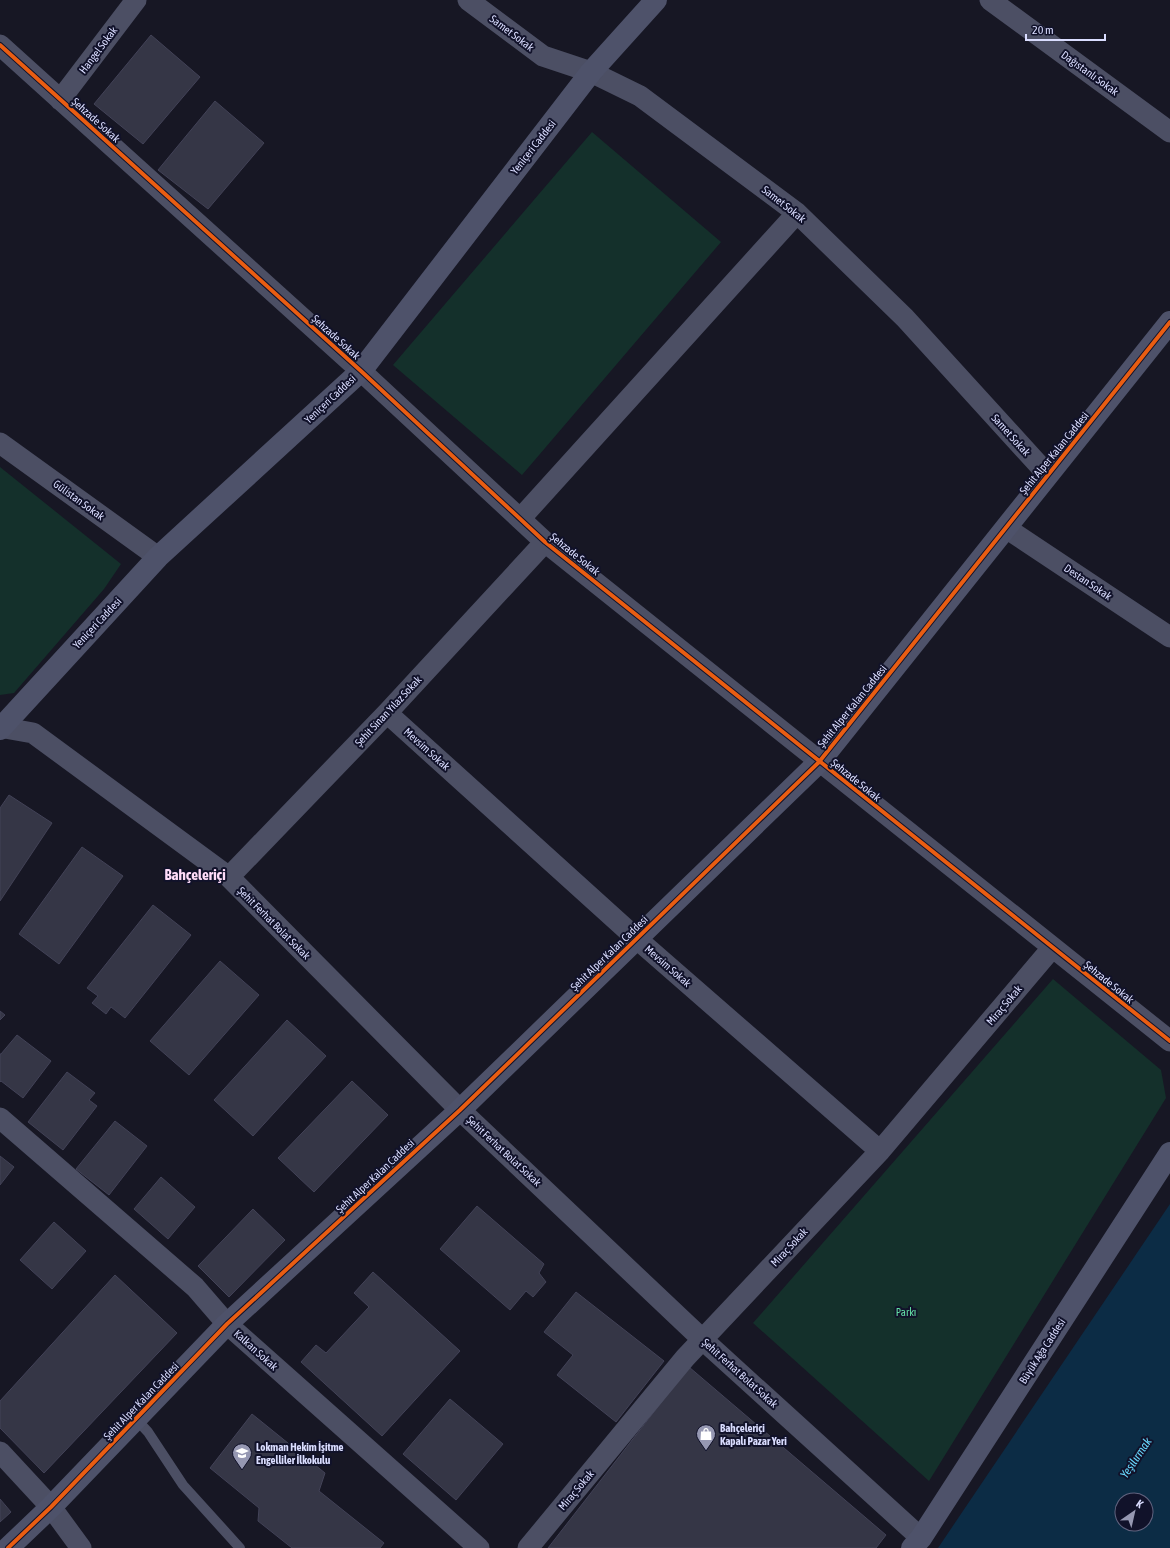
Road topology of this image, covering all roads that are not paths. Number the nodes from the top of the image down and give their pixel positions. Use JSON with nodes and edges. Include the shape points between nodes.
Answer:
{"nodes":[{"id":1,"x":136,"y":0,"type":"edge"},
{"id":2,"x":468,"y":0,"type":"edge"},
{"id":3,"x":656,"y":0,"type":"edge"},
{"id":4,"x":990,"y":0,"type":"edge"},
{"id":5,"x":0,"y":45,"type":"edge"},
{"id":6,"x":591,"y":72,"type":"junction"},
{"id":7,"x":60,"y":100,"type":"junction"},
{"id":8,"x":1170,"y":132,"type":"edge"},
{"id":9,"x":797,"y":213,"type":"junction"},
{"id":10,"x":1170,"y":322,"type":"edge"},
{"id":11,"x":361,"y":371,"type":"junction"},
{"id":12,"x":0,"y":443,"type":"edge"},
{"id":13,"x":1048,"y":475,"type":"junction"},
{"id":14,"x":520,"y":519,"type":"junction"},
{"id":15,"x":1006,"y":528,"type":"junction"},
{"id":16,"x":545,"y":542,"type":"junction"},
{"id":17,"x":158,"y":557,"type":"junction"},
{"id":18,"x":1170,"y":637,"type":"edge"},
{"id":19,"x":388,"y":713,"type":"junction"},
{"id":20,"x":0,"y":728,"type":"edge"},
{"id":21,"x":819,"y":762,"type":"junction"},
{"id":22,"x":228,"y":877,"type":"junction"},
{"id":23,"x":637,"y":939,"type":"junction"},
{"id":24,"x":1052,"y":948,"type":"junction"},
{"id":25,"x":1170,"y":1041,"type":"edge"},
{"id":26,"x":460,"y":1110,"type":"junction"},
{"id":27,"x":0,"y":1118,"type":"edge"},
{"id":28,"x":880,"y":1151,"type":"junction"},
{"id":29,"x":1170,"y":1153,"type":"edge"},
{"id":30,"x":227,"y":1324,"type":"junction"},
{"id":31,"x":702,"y":1339,"type":"junction"},
{"id":32,"x":136,"y":1419,"type":"junction"},
{"id":33,"x":0,"y":1452,"type":"edge"},
{"id":34,"x":51,"y":1507,"type":"junction"},
{"id":35,"x":916,"y":1543,"type":"edge"},
{"id":36,"x":8,"y":1548,"type":"edge"},
{"id":37,"x":81,"y":1548,"type":"edge"},
{"id":38,"x":240,"y":1548,"type":"edge"},
{"id":39,"x":479,"y":1548,"type":"edge"},
{"id":40,"x":528,"y":1548,"type":"edge"}],
"edges":[{"from":1,"to":7,"type":"street","name":"Hangel Sokak"},
{"from":2,"to":6,"type":"street","name":"Samet Sokak","via":[[543,56]]},
{"from":3,"to":6,"type":"street","name":"Yeniçeri Caddesi"},
{"from":4,"to":8,"type":"street","name":"Dağıstanlı Sokak"},
{"from":5,"to":7,"type":"street","name":"Şehzade Sokak"},
{"from":6,"to":9,"type":"street","name":"Samet Sokak","via":[[640,96]]},
{"from":6,"to":11,"type":"street","name":"Yeniçeri Caddesi"},
{"from":7,"to":11,"type":"street","name":"Şehzade Sokak"},
{"from":9,"to":13,"type":"street","name":"Samet Sokak","via":[[905,318]]},
{"from":9,"to":14,"type":"street"},
{"from":10,"to":13,"type":"street","name":"Şehit Alper Kalan Caddesi"},
{"from":11,"to":14,"type":"street","name":"Şehzade Sokak"},
{"from":11,"to":17,"type":"street","name":"Yeniçeri Caddesi"},
{"from":12,"to":17,"type":"street","name":"Gülistan Sokak"},
{"from":13,"to":15,"type":"street","name":"Şehit Alper Kalan Caddesi"},
{"from":14,"to":16,"type":"street","name":"Şehzade Sokak"},
{"from":15,"to":18,"type":"street","name":"Destan Sokak"},
{"from":15,"to":21,"type":"street","name":"Şehit Alper Kalan Caddesi"},
{"from":16,"to":19,"type":"street","name":"Şehit Sinan Yılaz Sokak"},
{"from":16,"to":21,"type":"street","name":"Şehzade Sokak"},
{"from":17,"to":20,"type":"street","name":"Yeniçeri Caddesi"},
{"from":19,"to":22,"type":"street","name":"Şehit Sinan Yılaz Sokak"},
{"from":19,"to":23,"type":"street","name":"Mevsim Sokak"},
{"from":20,"to":22,"type":"street","name":"Şehit Ferhat Bolat Sokak","via":[[33,733]]},
{"from":21,"to":23,"type":"street","name":"Şehit Alper Kalan Caddesi"},
{"from":21,"to":24,"type":"street","name":"Şehzade Sokak"},
{"from":22,"to":26,"type":"street","name":"Şehit Ferhat Bolat Sokak"},
{"from":23,"to":26,"type":"street","name":"Şehit Alper Kalan Caddesi"},
{"from":23,"to":28,"type":"street","name":"Mevsim Sokak"},
{"from":24,"to":25,"type":"street","name":"Şehzade Sokak"},
{"from":24,"to":28,"type":"street","name":"Miraç Sokak"},
{"from":26,"to":30,"type":"street","name":"Şehit Alper Kalan Caddesi"},
{"from":26,"to":31,"type":"street","name":"Şehit Ferhat Bolat Sokak"},
{"from":27,"to":30,"type":"street","name":"Kalkan Sokak","via":[[195,1287]]},
{"from":28,"to":31,"type":"street","name":"Miraç Sokak"},
{"from":29,"to":35,"type":"street","name":"Büyük Ağa Caddesi"},
{"from":30,"to":32,"type":"street","name":"Şehit Alper Kalan Caddesi"},
{"from":30,"to":39,"type":"street","name":"Kalkan Sokak"},
{"from":31,"to":35,"type":"street","name":"Şehit Ferhat Bolat Sokak"},
{"from":31,"to":40,"type":"street","name":"Miraç Sokak"},
{"from":32,"to":34,"type":"street","name":"Şehit Alper Kalan Caddesi"},
{"from":32,"to":38,"type":"lane","via":[[148,1432],[183,1485]]},
{"from":33,"to":34,"type":"street"},
{"from":34,"to":36,"type":"street","name":"Şehit Alper Kalan Caddesi"},
{"from":34,"to":37,"type":"street"}]}
